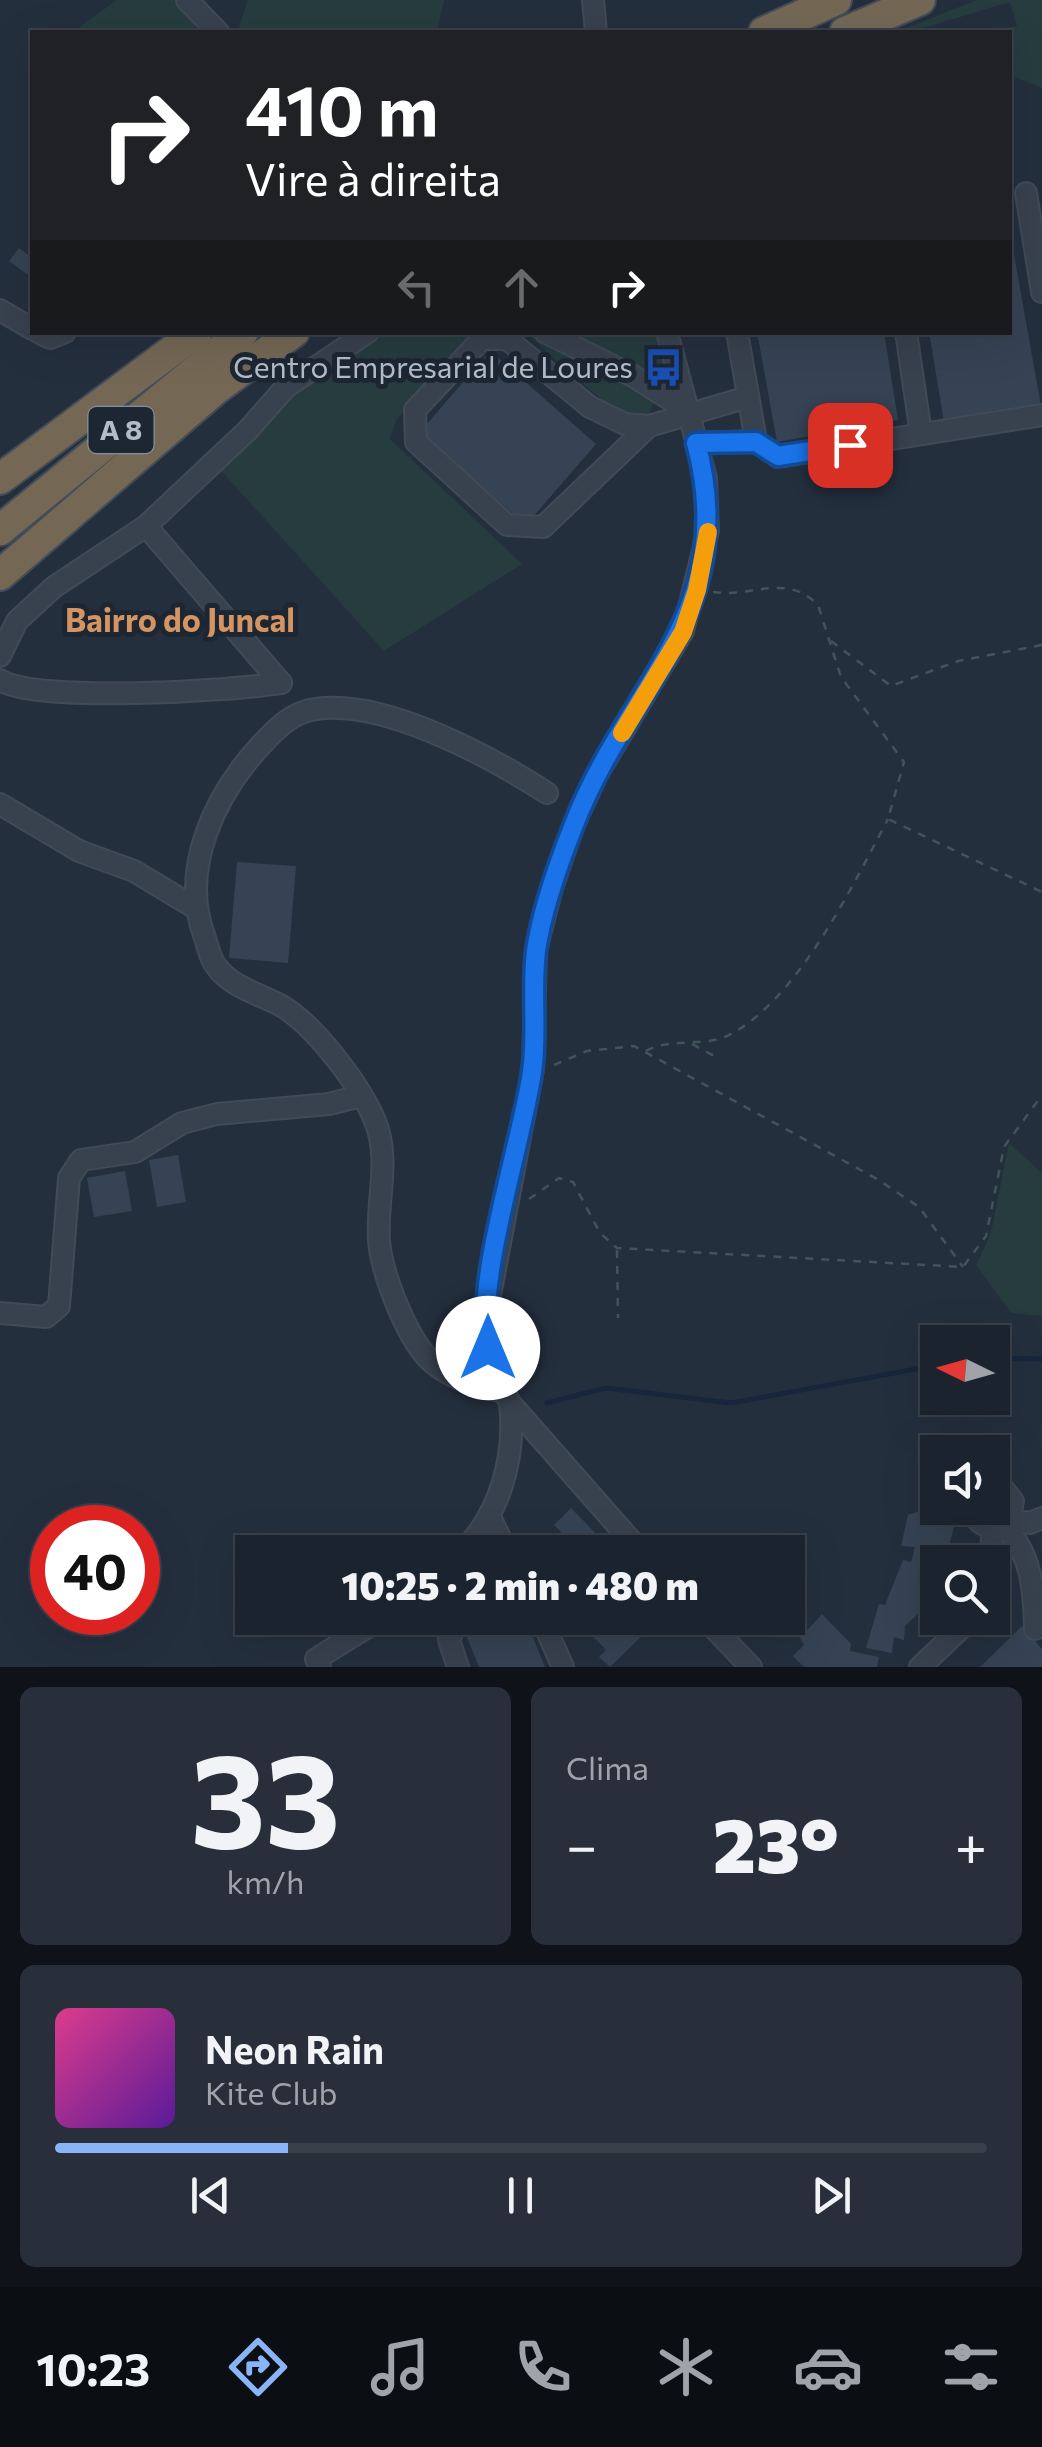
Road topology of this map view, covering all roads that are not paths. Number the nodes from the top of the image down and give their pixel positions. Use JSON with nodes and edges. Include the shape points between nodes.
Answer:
{"nodes":[{"id":1,"x":187,"y":0,"type":"edge"},
{"id":2,"x":593,"y":0,"type":"edge"},
{"id":3,"x":836,"y":0,"type":"edge"},
{"id":4,"x":920,"y":0,"type":"edge"},
{"id":5,"x":216,"y":30,"type":"edge"},
{"id":6,"x":596,"y":30,"type":"edge"},
{"id":7,"x":768,"y":30,"type":"edge"},
{"id":8,"x":850,"y":30,"type":"edge"},
{"id":9,"x":1026,"y":193,"type":"edge"},
{"id":10,"x":1042,"y":292,"type":"edge"},
{"id":11,"x":0,"y":310,"type":"edge"},
{"id":12,"x":30,"y":328,"type":"edge"},
{"id":13,"x":193,"y":335,"type":"edge"},
{"id":14,"x":239,"y":335,"type":"edge"},
{"id":15,"x":290,"y":335,"type":"edge"},
{"id":16,"x":364,"y":335,"type":"edge"},
{"id":17,"x":551,"y":335,"type":"edge"},
{"id":18,"x":667,"y":335,"type":"edge"},
{"id":19,"x":738,"y":335,"type":"edge"},
{"id":20,"x":906,"y":335,"type":"edge"},
{"id":21,"x":748,"y":398,"type":"junction"},
{"id":22,"x":688,"y":411,"type":"junction"},
{"id":23,"x":1042,"y":415,"type":"edge"},
{"id":24,"x":76,"y":425,"type":"junction"},
{"id":25,"x":648,"y":426,"type":"junction"},
{"id":26,"x":921,"y":434,"type":"junction"},
{"id":27,"x":756,"y":442,"type":"junction"},
{"id":28,"x":696,"y":443,"type":"junction"},
{"id":29,"x":0,"y":479,"type":"edge"},
{"id":30,"x":0,"y":499,"type":"edge"},
{"id":31,"x":146,"y":526,"type":"junction"},
{"id":32,"x":0,"y":530,"type":"edge"},
{"id":33,"x":38,"y":539,"type":"junction"},
{"id":34,"x":0,"y":575,"type":"edge"},
{"id":35,"x":0,"y":601,"type":"edge"},
{"id":36,"x":0,"y":656,"type":"edge"},
{"id":37,"x":0,"y":680,"type":"edge"},
{"id":38,"x":547,"y":794,"type":"dead end"},
{"id":39,"x":0,"y":804,"type":"edge"},
{"id":40,"x":197,"y":909,"type":"junction"},
{"id":41,"x":361,"y":1096,"type":"junction"},
{"id":42,"x":0,"y":1313,"type":"edge"},
{"id":43,"x":507,"y":1398,"type":"junction"},
{"id":44,"x":489,"y":1515,"type":"junction"},
{"id":45,"x":1042,"y":1518,"type":"edge"},
{"id":46,"x":1010,"y":1524,"type":"edge"},
{"id":47,"x":1002,"y":1525,"type":"joint"},
{"id":48,"x":479,"y":1535,"type":"edge"},
{"id":49,"x":499,"y":1535,"type":"edge"},
{"id":50,"x":626,"y":1535,"type":"edge"},
{"id":51,"x":996,"y":1545,"type":"edge"},
{"id":52,"x":1035,"y":1629,"type":"dead end"},
{"id":53,"x":355,"y":1635,"type":"edge"},
{"id":54,"x":451,"y":1635,"type":"edge"},
{"id":55,"x":549,"y":1635,"type":"edge"},
{"id":56,"x":720,"y":1635,"type":"edge"},
{"id":57,"x":954,"y":1635,"type":"edge"},
{"id":58,"x":320,"y":1667,"type":"edge"},
{"id":59,"x":458,"y":1667,"type":"edge"},
{"id":60,"x":563,"y":1667,"type":"edge"},
{"id":61,"x":751,"y":1667,"type":"edge"},
{"id":62,"x":920,"y":1667,"type":"edge"}],
"edges":[{"from":1,"to":5,"type":"street"},
{"from":2,"to":6,"type":"street"},
{"from":3,"to":7,"type":"highway"},
{"from":4,"to":8,"type":"highway"},
{"from":9,"to":10,"type":"street"},
{"from":11,"to":12,"type":"street"},
{"from":13,"to":24,"type":"highway"},
{"from":14,"to":32,"type":"highway","number":"A 8"},
{"from":15,"to":33,"type":"highway","number":"A 8"},
{"from":16,"to":31,"type":"street","via":[[286,388]]},
{"from":17,"to":22,"type":"street"},
{"from":18,"to":22,"type":"street"},
{"from":19,"to":21,"type":"street"},
{"from":20,"to":26,"type":"street"},
{"from":21,"to":22,"type":"street"},
{"from":21,"to":27,"type":"street"},
{"from":22,"to":25,"type":"street"},
{"from":22,"to":28,"type":"street"},
{"from":23,"to":26,"type":"street"},
{"from":24,"to":29,"type":"highway"},
{"from":24,"to":30,"type":"highway"},
{"from":25,"to":25,"type":"street","via":[[625,424],[590,406],[506,338],[482,338],[415,410],[416,442],[507,525],[543,527]]},
{"from":26,"to":27,"type":"street","via":[[778,456]]},
{"from":27,"to":28,"type":"street"},
{"from":28,"to":43,"type":"street","via":[[706,478],[708,531],[697,590],[683,632],[598,773],[557,872],[536,950],[533,1070],[484,1327],[492,1369]]},
{"from":31,"to":36,"type":"street","via":[[54,587],[17,621]]},
{"from":31,"to":37,"type":"street","via":[[281,683],[182,691],[30,690]]},
{"from":33,"to":34,"type":"highway","number":"A 8"},
{"from":33,"to":35,"type":"highway"},
{"from":38,"to":40,"type":"street","via":[[451,739],[396,718],[316,709],[282,722],[220,797],[195,886]]},
{"from":39,"to":40,"type":"street"},
{"from":40,"to":41,"type":"street","via":[[216,966],[243,989],[302,1020]]},
{"from":41,"to":42,"type":"street","via":[[217,1114],[182,1123],[135,1152],[80,1160],[69,1178],[59,1306],[46,1317]]},
{"from":41,"to":43,"type":"street","via":[[382,1150],[380,1243],[390,1288],[432,1362]]},
{"from":43,"to":44,"type":"street","via":[[514,1442]]},
{"from":43,"to":50,"type":"street"},
{"from":44,"to":48,"type":"street"},
{"from":44,"to":49,"type":"street"},
{"from":45,"to":46,"type":"street"},
{"from":47,"to":51,"type":"street"},
{"from":47,"to":52,"type":"street","via":[[1030,1566]]},
{"from":53,"to":58,"type":"street","via":[[316,1659]]},
{"from":54,"to":59,"type":"street"},
{"from":55,"to":60,"type":"street"},
{"from":56,"to":61,"type":"street"},
{"from":57,"to":62,"type":"street"}]}
